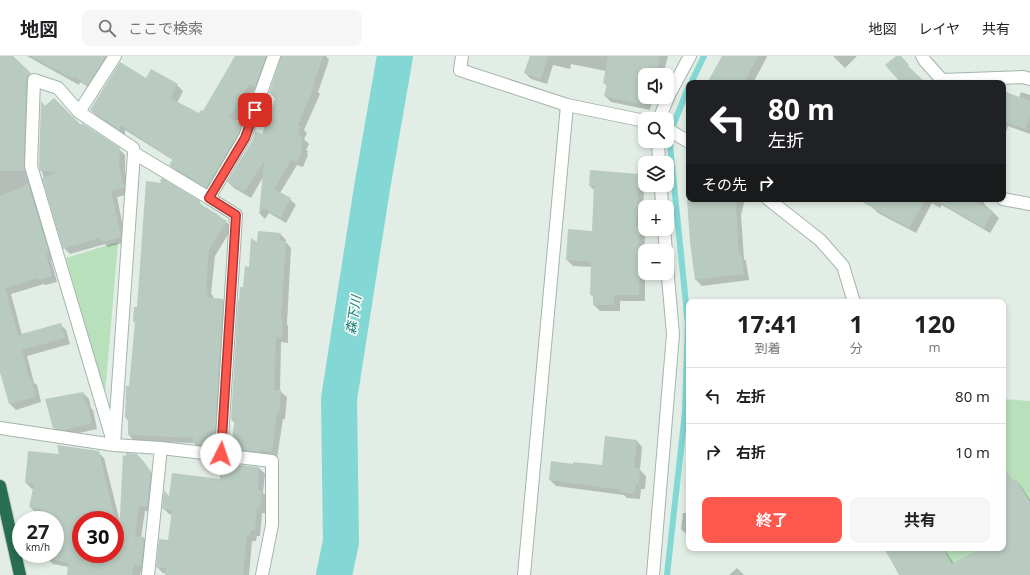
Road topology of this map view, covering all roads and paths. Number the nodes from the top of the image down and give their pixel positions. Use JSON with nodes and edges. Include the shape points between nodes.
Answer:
{"nodes":[{"id":1,"x":115,"y":56,"type":"edge"},
{"id":2,"x":274,"y":56,"type":"edge"},
{"id":3,"x":462,"y":56,"type":"edge"},
{"id":4,"x":690,"y":56,"type":"edge"},
{"id":5,"x":922,"y":56,"type":"edge"},
{"id":6,"x":1030,"y":79,"type":"edge"},
{"id":7,"x":941,"y":80,"type":"edge"},
{"id":8,"x":962,"y":80,"type":"edge"},
{"id":9,"x":567,"y":105,"type":"junction"},
{"id":10,"x":79,"y":112,"type":"junction"},
{"id":11,"x":662,"y":112,"type":"edge"},
{"id":12,"x":638,"y":120,"type":"edge"},
{"id":13,"x":674,"y":134,"type":"edge"},
{"id":14,"x":686,"y":140,"type":"edge"},
{"id":15,"x":134,"y":153,"type":"junction"},
{"id":16,"x":209,"y":198,"type":"junction"},
{"id":17,"x":1006,"y":200,"type":"edge"},
{"id":18,"x":772,"y":202,"type":"edge"},
{"id":19,"x":1030,"y":204,"type":"edge"},
{"id":20,"x":668,"y":280,"type":"edge"},
{"id":21,"x":853,"y":299,"type":"edge"},
{"id":22,"x":0,"y":428,"type":"edge"},
{"id":23,"x":114,"y":445,"type":"junction"},
{"id":24,"x":161,"y":448,"type":"junction"},
{"id":25,"x":221,"y":454,"type":"junction"},
{"id":26,"x":0,"y":486,"type":"edge"},
{"id":27,"x":3,"y":508,"type":"edge"},
{"id":28,"x":20,"y":575,"type":"edge"},
{"id":29,"x":148,"y":575,"type":"edge"},
{"id":30,"x":262,"y":575,"type":"edge"},
{"id":31,"x":524,"y":575,"type":"edge"},
{"id":32,"x":653,"y":575,"type":"edge"}],
"edges":[{"from":1,"to":10,"type":"street"},
{"from":2,"to":16,"type":"street","via":[[245,138]]},
{"from":3,"to":9,"type":"street","via":[[460,70]]},
{"from":4,"to":11,"type":"street"},
{"from":5,"to":7,"type":"street"},
{"from":6,"to":8,"type":"street","via":[[1022,77]]},
{"from":9,"to":12,"type":"street"},
{"from":9,"to":31,"type":"street"},
{"from":10,"to":15,"type":"street","via":[[133,148]]},
{"from":10,"to":23,"type":"street","via":[[58,88],[34,80],[31,166]]},
{"from":13,"to":14,"type":"street"},
{"from":15,"to":16,"type":"street"},
{"from":15,"to":23,"type":"street"},
{"from":16,"to":25,"type":"street","via":[[236,215]]},
{"from":17,"to":19,"type":"street"},
{"from":18,"to":21,"type":"street","via":[[820,240],[843,266]]},
{"from":20,"to":32,"type":"street","via":[[673,334]]},
{"from":22,"to":23,"type":"street"},
{"from":23,"to":24,"type":"street"},
{"from":24,"to":25,"type":"street"},
{"from":24,"to":29,"type":"street"},
{"from":25,"to":30,"type":"street","via":[[272,461],[272,525]]},
{"from":26,"to":27,"type":"highway"},
{"from":27,"to":28,"type":"highway"}]}
